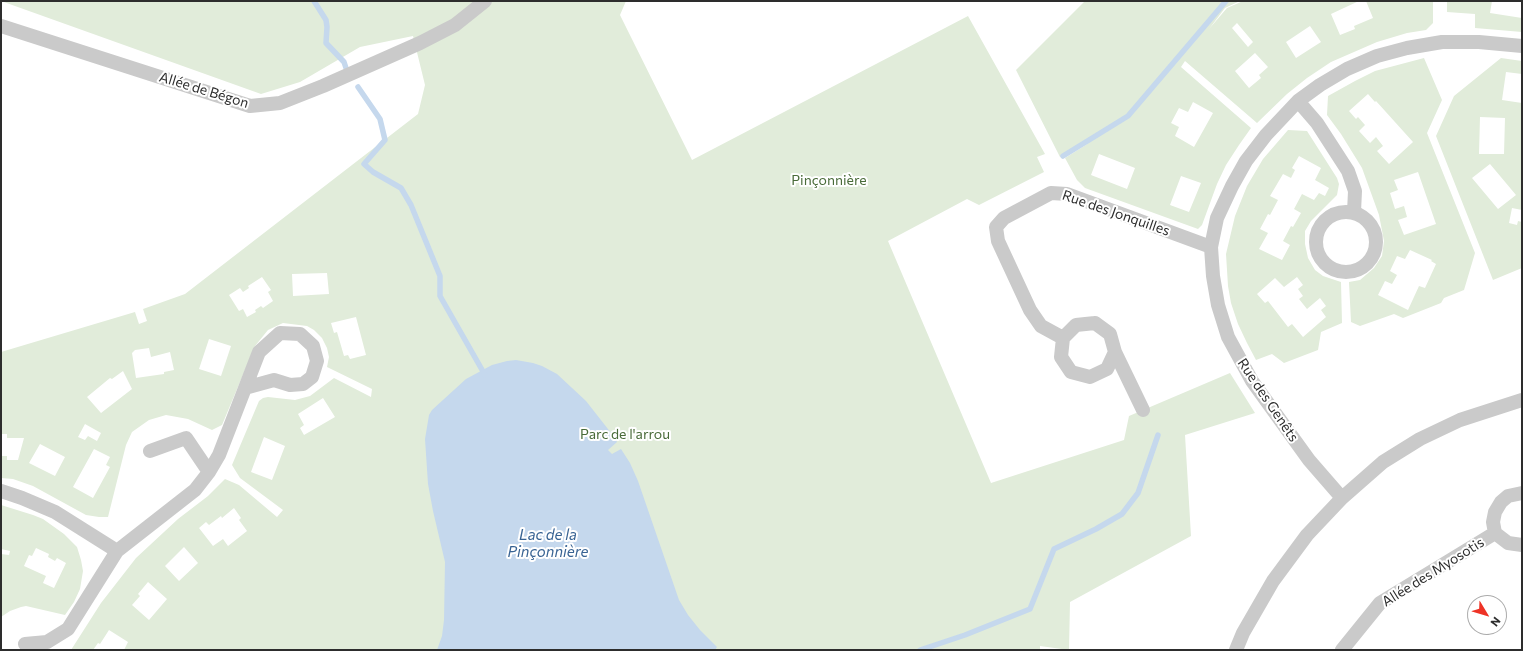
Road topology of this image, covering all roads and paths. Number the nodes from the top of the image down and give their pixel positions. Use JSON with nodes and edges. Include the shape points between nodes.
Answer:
{"nodes":[{"id":1,"x":485,"y":1,"type":"edge"},
{"id":2,"x":1,"y":26,"type":"edge"},
{"id":3,"x":1522,"y":46,"type":"edge"},
{"id":4,"x":1298,"y":102,"type":"junction"},
{"id":5,"x":1354,"y":212,"type":"junction"},
{"id":6,"x":1211,"y":247,"type":"junction"},
{"id":7,"x":1063,"y":338,"type":"junction"},
{"id":8,"x":1115,"y":352,"type":"junction"},
{"id":9,"x":245,"y":388,"type":"junction"},
{"id":10,"x":1522,"y":400,"type":"edge"},
{"id":11,"x":1143,"y":410,"type":"dead end"},
{"id":12,"x":150,"y":451,"type":"dead end"},
{"id":13,"x":209,"y":472,"type":"junction"},
{"id":14,"x":1,"y":491,"type":"edge"},
{"id":15,"x":1522,"y":493,"type":"edge"},
{"id":16,"x":1342,"y":498,"type":"junction"},
{"id":17,"x":1495,"y":533,"type":"junction"},
{"id":18,"x":1522,"y":544,"type":"edge"},
{"id":19,"x":117,"y":552,"type":"junction"},
{"id":20,"x":25,"y":644,"type":"dead end"},
{"id":21,"x":1236,"y":650,"type":"edge"},
{"id":22,"x":1342,"y":650,"type":"edge"}],
"edges":[{"from":1,"to":2,"type":"street","name":"Allée de Bégon","via":[[455,25],[420,43],[280,103],[250,106]]},
{"from":3,"to":4,"type":"street","name":"Rue des Genêts","via":[[1442,42],[1407,48],[1377,56],[1347,69]]},
{"from":4,"to":5,"type":"street","via":[[1317,123],[1348,170],[1355,191]]},
{"from":4,"to":6,"type":"street","name":"Rue des Genêts","via":[[1266,135],[1246,161],[1217,218]]},
{"from":5,"to":5,"type":"street","via":[[1368,221],[1376,237],[1374,254],[1363,267],[1352,271],[1330,268],[1318,255],[1315,238],[1322,222],[1337,212]]},
{"from":6,"to":7,"type":"street","name":"Rue des Jonquilles","via":[[1067,194],[1052,193],[1004,218],[996,227],[998,241],[1030,310],[1041,326]]},
{"from":6,"to":16,"type":"street","name":"Rue des Genêts","via":[[1212,276],[1218,305],[1238,358],[1309,460]]},
{"from":7,"to":8,"type":"street","via":[[1076,325],[1095,324],[1110,334]]},
{"from":7,"to":8,"type":"street","via":[[1061,357],[1072,372],[1078,374],[1090,377],[1107,369]]},
{"from":8,"to":11,"type":"street"},
{"from":9,"to":9,"type":"street","via":[[259,352],[280,333],[300,334],[313,346],[316,361],[312,377],[303,384],[290,385],[274,380]]},
{"from":9,"to":13,"type":"street","via":[[219,455]]},
{"from":10,"to":16,"type":"street","via":[[1460,420],[1420,439],[1383,462]]},
{"from":12,"to":13,"type":"street","via":[[186,438]]},
{"from":13,"to":19,"type":"street","via":[[195,490]]},
{"from":14,"to":19,"type":"street","via":[[55,512]]},
{"from":15,"to":17,"type":"street","name":"Allée des Myosotis","via":[[1508,496],[1494,512]]},
{"from":16,"to":21,"type":"street","via":[[1307,535],[1273,581]]},
{"from":17,"to":18,"type":"street","name":"Allée des Myosotis","via":[[1508,544]]},
{"from":17,"to":22,"type":"street","name":"Allée des Myosotis","via":[[1380,603]]},
{"from":19,"to":20,"type":"street","via":[[68,629],[47,642]]}]}
